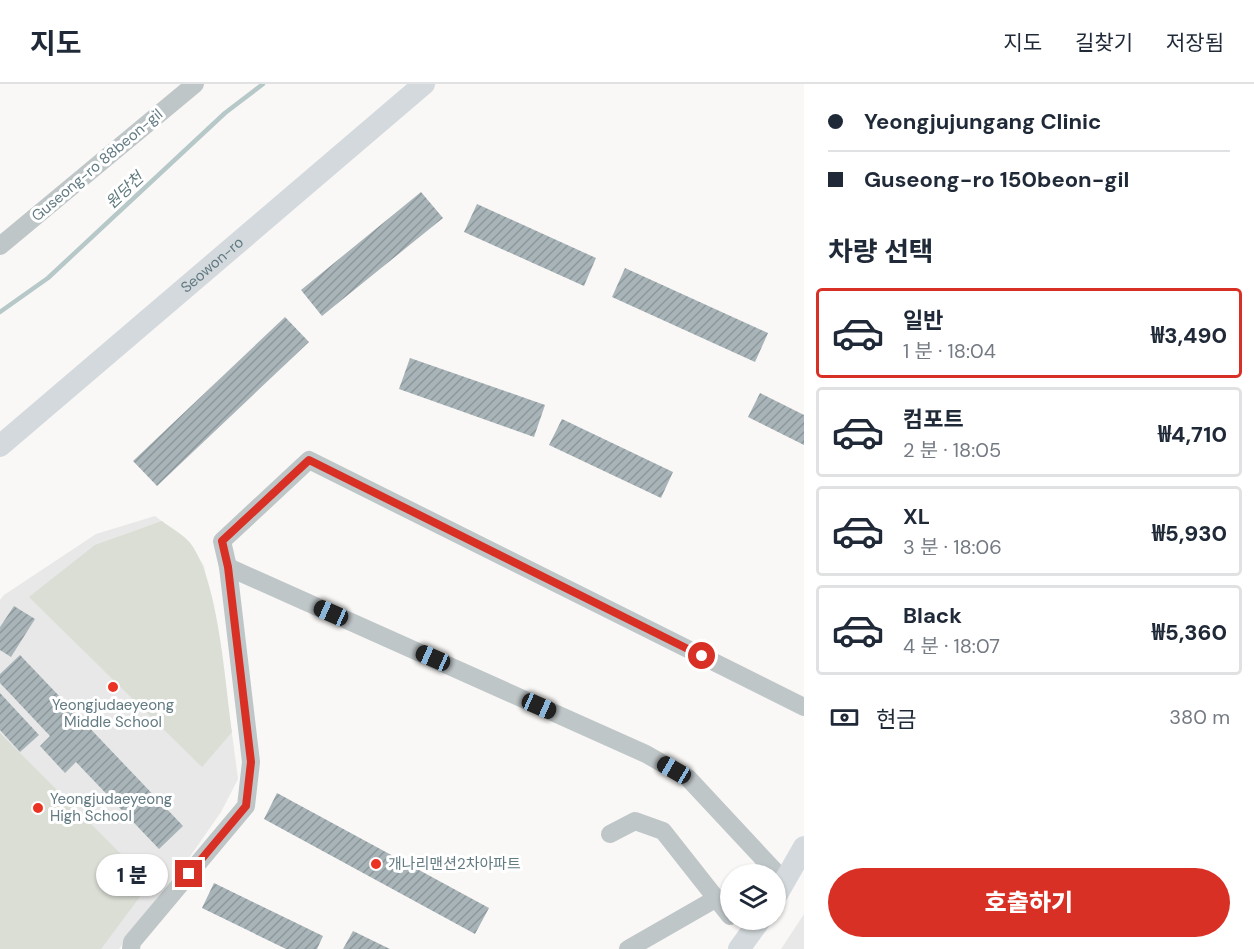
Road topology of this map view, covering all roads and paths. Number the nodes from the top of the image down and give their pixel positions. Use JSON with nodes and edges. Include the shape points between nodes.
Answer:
{"nodes":[{"id":1,"x":195,"y":84,"type":"edge"},
{"id":2,"x":424,"y":84,"type":"edge"},
{"id":3,"x":0,"y":246,"type":"edge"},
{"id":4,"x":0,"y":446,"type":"edge"},
{"id":5,"x":228,"y":567,"type":"junction"},
{"id":6,"x":804,"y":707,"type":"edge"},
{"id":7,"x":610,"y":834,"type":"dead end"},
{"id":8,"x":804,"y":848,"type":"edge"},
{"id":9,"x":759,"y":864,"type":"edge"},
{"id":10,"x":786,"y":879,"type":"edge"},
{"id":11,"x":717,"y":898,"type":"junction"},
{"id":12,"x":720,"y":902,"type":"edge"},
{"id":13,"x":130,"y":949,"type":"edge"},
{"id":14,"x":628,"y":949,"type":"edge"}],
"edges":[{"from":1,"to":3,"type":"street","name":"Guseong-ro 88beon-gil"},
{"from":2,"to":4,"type":"main road","name":"Seowon-ro"},
{"from":5,"to":6,"type":"street","via":[[222,541],[309,460]]},
{"from":5,"to":9,"type":"street","via":[[646,754],[688,778]]},
{"from":5,"to":13,"type":"street","via":[[251,762],[246,806]]},
{"from":7,"to":11,"type":"street","via":[[635,821],[663,831]]},
{"from":8,"to":10,"type":"main road"},
{"from":11,"to":12,"type":"street"},
{"from":11,"to":14,"type":"street"}]}
